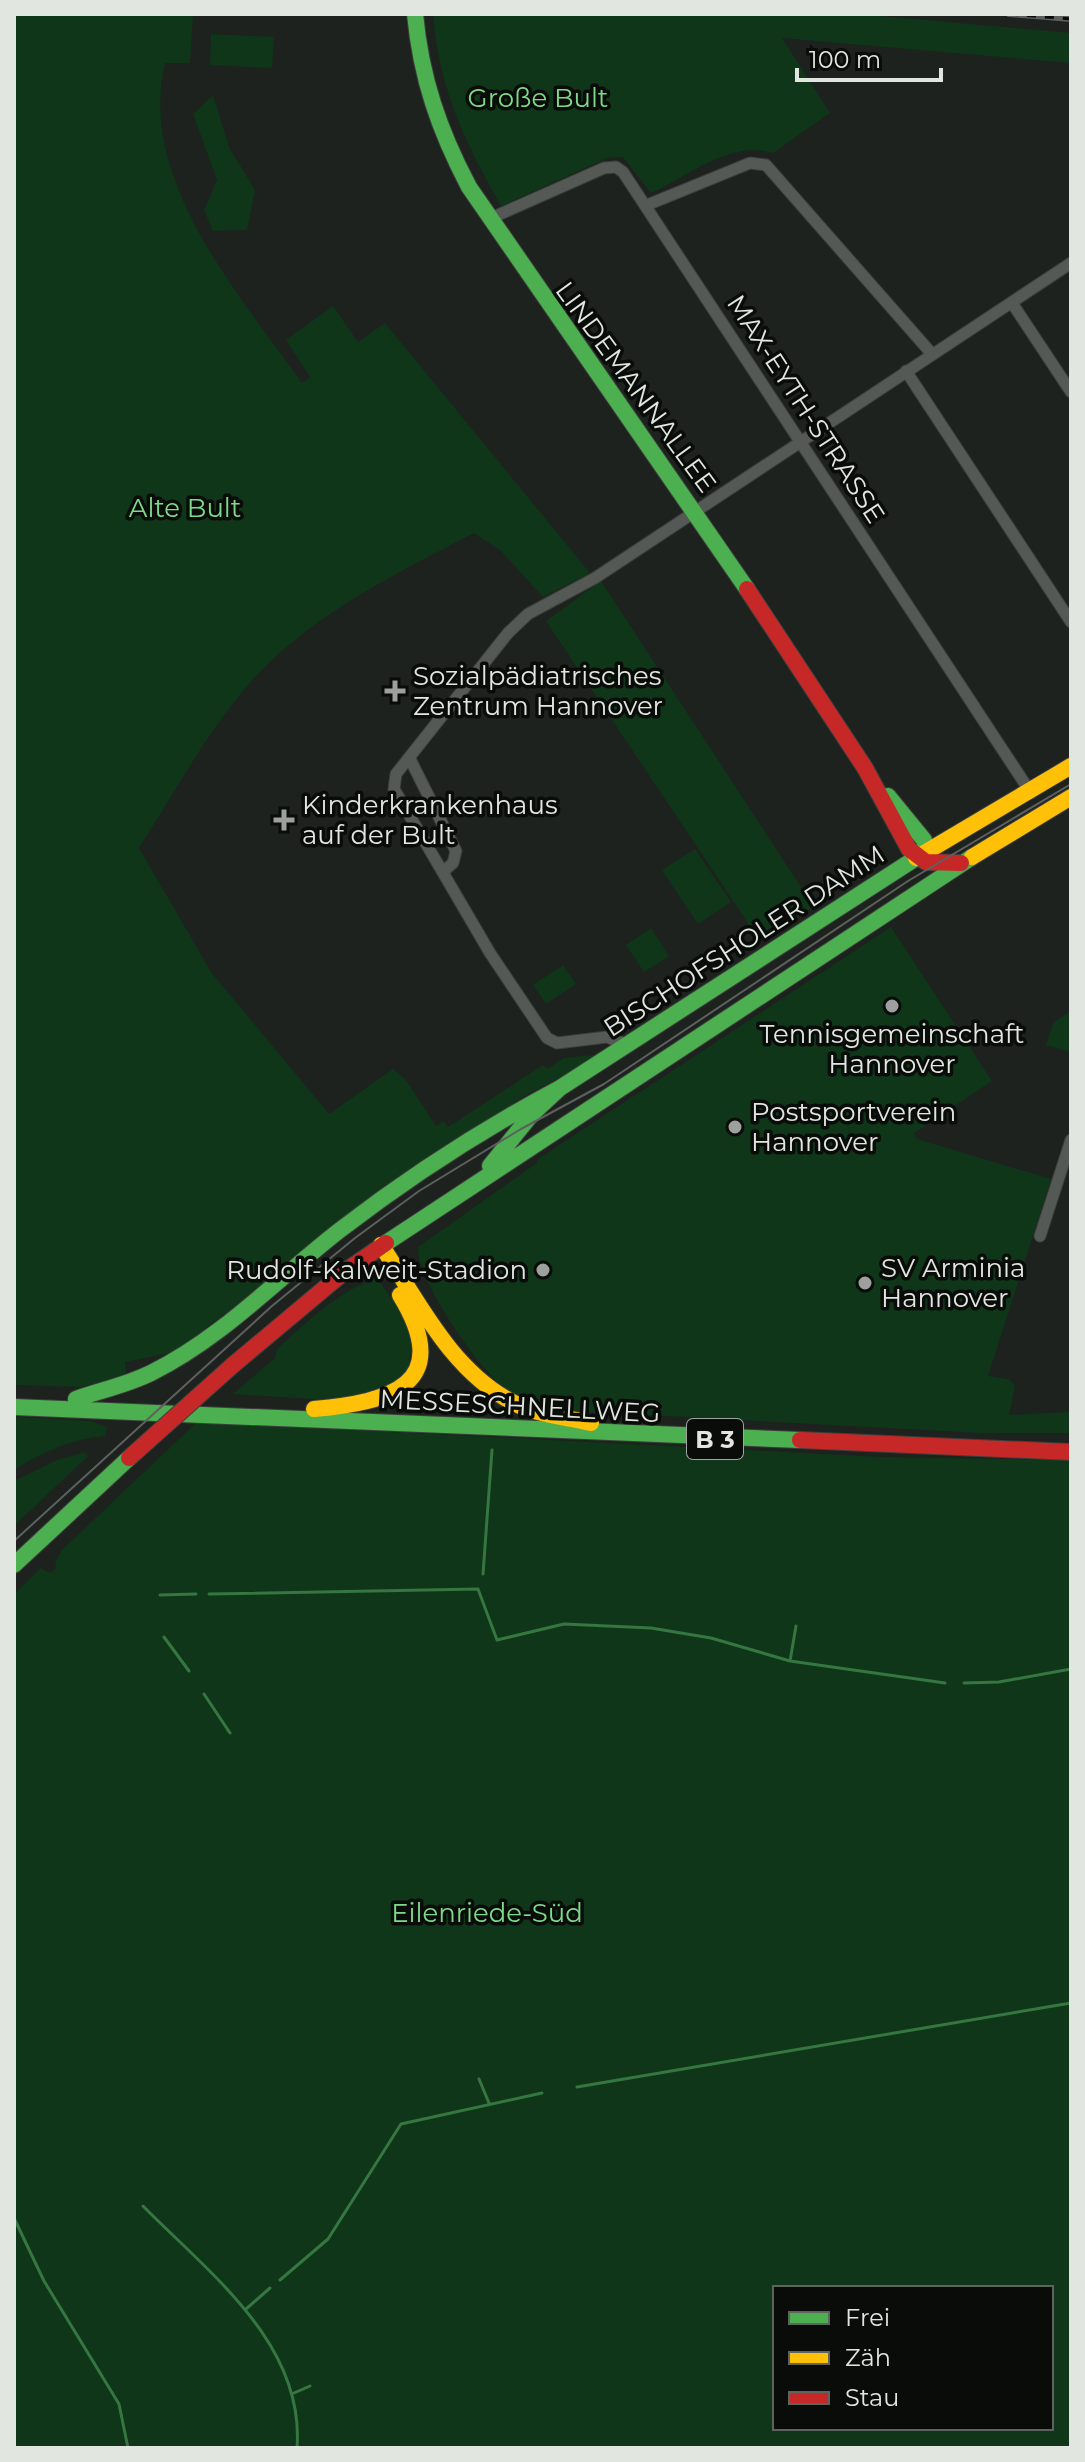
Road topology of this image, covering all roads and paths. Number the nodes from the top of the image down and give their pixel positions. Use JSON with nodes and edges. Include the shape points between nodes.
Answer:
{"nodes":[{"id":1,"x":415,"y":14,"type":"edge"},
{"id":2,"x":647,"y":205,"type":"junction"},
{"id":3,"x":489,"y":219,"type":"junction"},
{"id":4,"x":1071,"y":263,"type":"edge"},
{"id":5,"x":1012,"y":303,"type":"junction"},
{"id":6,"x":932,"y":354,"type":"junction"},
{"id":7,"x":906,"y":371,"type":"junction"},
{"id":8,"x":1071,"y":392,"type":"edge"},
{"id":9,"x":799,"y":440,"type":"junction"},
{"id":10,"x":696,"y":511,"type":"junction"},
{"id":11,"x":1071,"y":622,"type":"edge"},
{"id":12,"x":410,"y":759,"type":"junction"},
{"id":13,"x":1071,"y":766,"type":"edge"},
{"id":14,"x":1031,"y":793,"type":"junction"},
{"id":15,"x":1071,"y":797,"type":"edge"},
{"id":16,"x":924,"y":858,"type":"junction"},
{"id":17,"x":961,"y":863,"type":"junction"},
{"id":18,"x":444,"y":871,"type":"junction"},
{"id":19,"x":921,"y":887,"type":"junction"},
{"id":20,"x":629,"y":1046,"type":"junction"},
{"id":21,"x":646,"y":1071,"type":"junction"},
{"id":22,"x":560,"y":1088,"type":"junction"},
{"id":23,"x":1071,"y":1140,"type":"edge"},
{"id":24,"x":468,"y":1186,"type":"junction"},
{"id":25,"x":1040,"y":1236,"type":"dead end"},
{"id":26,"x":376,"y":1248,"type":"junction"},
{"id":27,"x":14,"y":1396,"type":"edge"},
{"id":28,"x":76,"y":1399,"type":"junction"},
{"id":29,"x":14,"y":1407,"type":"edge"},
{"id":30,"x":314,"y":1409,"type":"junction"},
{"id":31,"x":591,"y":1423,"type":"junction"},
{"id":32,"x":1071,"y":1439,"type":"edge"},
{"id":33,"x":1071,"y":1452,"type":"edge"},
{"id":34,"x":14,"y":1565,"type":"edge"}],
"edges":[{"from":1,"to":3,"type":"main road","name":"LINDEMANNALLEE","via":[[422,75],[442,136]]},
{"from":2,"to":3,"type":"street","name":"MAX-EYTH-STRASSE","via":[[616,167],[604,168]]},
{"from":2,"to":6,"type":"street","via":[[750,163],[766,165]]},
{"from":2,"to":9,"type":"street","name":"MAX-EYTH-STRASSE"},
{"from":3,"to":10,"type":"main road","name":"LINDEMANNALLEE"},
{"from":4,"to":5,"type":"street"},
{"from":5,"to":6,"type":"street"},
{"from":5,"to":8,"type":"street"},
{"from":6,"to":7,"type":"street"},
{"from":7,"to":9,"type":"street"},
{"from":7,"to":11,"type":"street"},
{"from":9,"to":10,"type":"street"},
{"from":9,"to":14,"type":"street","name":"MAX-EYTH-STRASSE"},
{"from":10,"to":12,"type":"street","via":[[595,578],[528,614]]},
{"from":10,"to":16,"type":"main road","name":"LINDEMANNALLEE"},
{"from":12,"to":18,"type":"street","via":[[456,851]]},
{"from":12,"to":18,"type":"street","via":[[396,774],[394,789]]},
{"from":13,"to":14,"type":"main road","name":"BISCHOFSHOLER DAMM"},
{"from":14,"to":16,"type":"main road","name":"BISCHOFSHOLER DAMM"},
{"from":15,"to":17,"type":"main road","name":"BISCHOFSHOLER DAMM"},
{"from":16,"to":17,"type":"main road"},
{"from":16,"to":19,"type":"main road"},
{"from":16,"to":20,"type":"main road","name":"BISCHOFSHOLER DAMM"},
{"from":17,"to":19,"type":"main road","name":"BISCHOFSHOLER DAMM"},
{"from":18,"to":20,"type":"street","via":[[547,1038],[557,1043],[607,1037]]},
{"from":19,"to":21,"type":"main road","name":"BISCHOFSHOLER DAMM"},
{"from":20,"to":21,"type":"main road"},
{"from":20,"to":22,"type":"main road","name":"BISCHOFSHOLER DAMM"},
{"from":21,"to":24,"type":"main road","name":"BISCHOFSHOLER DAMM"},
{"from":22,"to":24,"type":"main road","name":"BISCHOFSHOLER DAMM"},
{"from":22,"to":28,"type":"main road","via":[[383,1199],[179,1357],[149,1374]]},
{"from":23,"to":25,"type":"street"},
{"from":24,"to":26,"type":"main road","name":"BISCHOFSHOLER DAMM"},
{"from":26,"to":30,"type":"main road","via":[[418,1327],[417,1366],[408,1382],[386,1398]]},
{"from":26,"to":31,"type":"main road","via":[[486,1385],[528,1409]]},
{"from":26,"to":34,"type":"main road","name":"BISCHOFSHOLER DAMM","bridge":true,"via":[[233,1365]]},
{"from":27,"to":28,"type":"main road","name":"MESSESCHNELLWEG","number":"B 3"},
{"from":28,"to":30,"type":"main road","name":"MESSESCHNELLWEG","number":"B 3"},
{"from":29,"to":33,"type":"main road","name":"MESSESCHNELLWEG","number":"B 3"},
{"from":30,"to":31,"type":"main road","name":"MESSESCHNELLWEG","number":"B 3"},
{"from":31,"to":32,"type":"main road","name":"MESSESCHNELLWEG","number":"B 3"}]}
